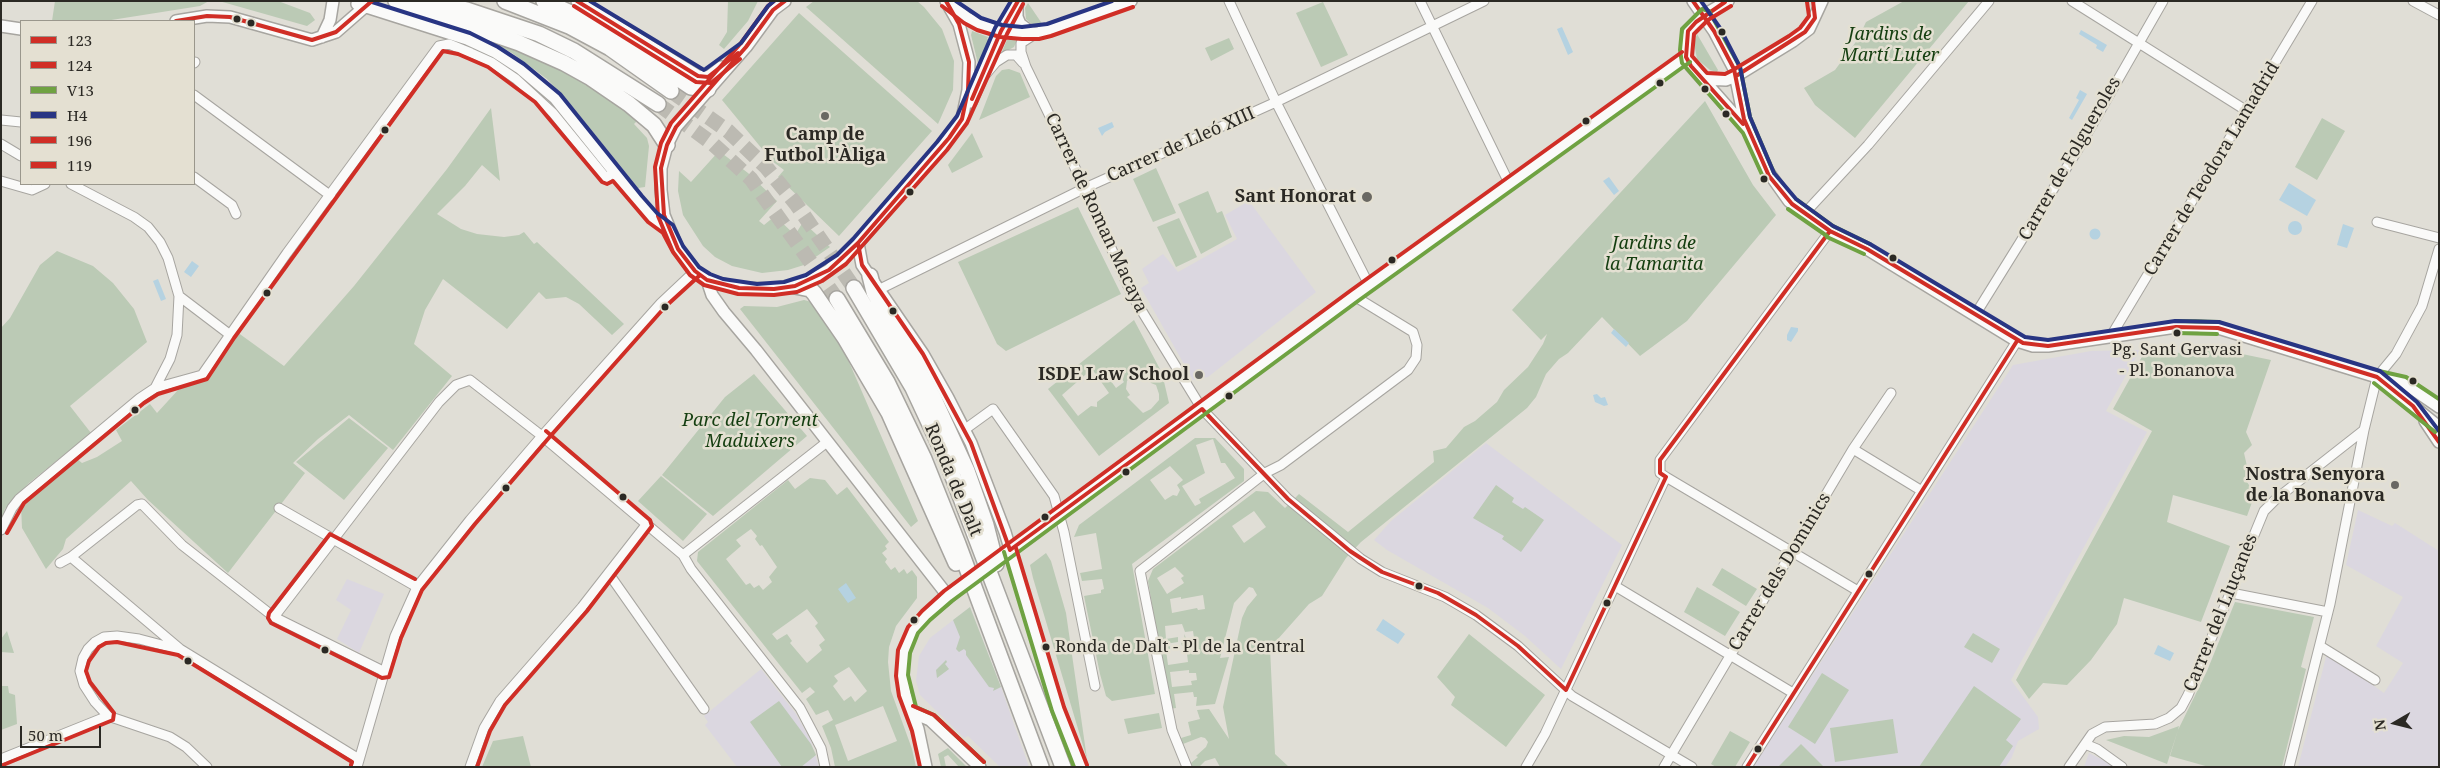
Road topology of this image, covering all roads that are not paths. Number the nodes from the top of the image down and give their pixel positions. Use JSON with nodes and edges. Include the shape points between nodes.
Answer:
{"nodes":[{"id":1,"x":333,"y":1,"type":"edge"},
{"id":2,"x":396,"y":1,"type":"edge"},
{"id":3,"x":427,"y":1,"type":"edge"},
{"id":4,"x":505,"y":1,"type":"edge"},
{"id":5,"x":544,"y":1,"type":"edge"},
{"id":6,"x":785,"y":1,"type":"edge"},
{"id":7,"x":1131,"y":1,"type":"edge"},
{"id":8,"x":1229,"y":1,"type":"edge"},
{"id":9,"x":1420,"y":1,"type":"edge"},
{"id":10,"x":1484,"y":1,"type":"edge"},
{"id":11,"x":1693,"y":1,"type":"edge"},
{"id":12,"x":1728,"y":1,"type":"edge"},
{"id":13,"x":1813,"y":1,"type":"edge"},
{"id":14,"x":1822,"y":1,"type":"edge"},
{"id":15,"x":1989,"y":1,"type":"edge"},
{"id":16,"x":2072,"y":1,"type":"edge"},
{"id":17,"x":2163,"y":1,"type":"edge"},
{"id":18,"x":2312,"y":1,"type":"edge"},
{"id":19,"x":2413,"y":1,"type":"edge"},
{"id":20,"x":580,"y":2,"type":"edge"},
{"id":21,"x":1017,"y":2,"type":"edge"},
{"id":22,"x":362,"y":3,"type":"edge"},
{"id":23,"x":947,"y":3,"type":"edge"},
{"id":24,"x":773,"y":6,"type":"edge"},
{"id":25,"x":1704,"y":15,"type":"junction"},
{"id":26,"x":2439,"y":15,"type":"edge"},
{"id":27,"x":1815,"y":18,"type":"junction"},
{"id":28,"x":186,"y":20,"type":"edge"},
{"id":29,"x":1,"y":26,"type":"edge"},
{"id":30,"x":1432,"y":26,"type":"junction"},
{"id":31,"x":20,"y":28,"type":"edge"},
{"id":32,"x":1001,"y":31,"type":"junction"},
{"id":33,"x":1035,"y":33,"type":"junction"},
{"id":34,"x":322,"y":37,"type":"junction"},
{"id":35,"x":2138,"y":43,"type":"junction"},
{"id":36,"x":746,"y":47,"type":"junction"},
{"id":37,"x":1686,"y":57,"type":"junction"},
{"id":38,"x":1026,"y":67,"type":"junction"},
{"id":39,"x":1736,"y":76,"type":"junction"},
{"id":40,"x":982,"y":79,"type":"junction"},
{"id":41,"x":1704,"y":79,"type":"junction"},
{"id":42,"x":708,"y":89,"type":"junction"},
{"id":43,"x":671,"y":91,"type":"tunnel mouth"},
{"id":44,"x":195,"y":96,"type":"edge"},
{"id":45,"x":1276,"y":102,"type":"junction"},
{"id":46,"x":658,"y":104,"type":"tunnel mouth"},
{"id":47,"x":2247,"y":111,"type":"junction"},
{"id":48,"x":962,"y":119,"type":"junction"},
{"id":49,"x":1,"y":120,"type":"edge"},
{"id":50,"x":20,"y":122,"type":"edge"},
{"id":51,"x":1748,"y":130,"type":"junction"},
{"id":52,"x":1,"y":144,"type":"edge"},
{"id":53,"x":667,"y":145,"type":"junction"},
{"id":54,"x":20,"y":155,"type":"edge"},
{"id":55,"x":614,"y":172,"type":"junction"},
{"id":56,"x":195,"y":178,"type":"edge"},
{"id":57,"x":1,"y":181,"type":"edge"},
{"id":58,"x":1509,"y":183,"type":"junction"},
{"id":59,"x":43,"y":185,"type":"edge"},
{"id":60,"x":73,"y":185,"type":"edge"},
{"id":61,"x":1085,"y":188,"type":"junction"},
{"id":62,"x":331,"y":196,"type":"junction"},
{"id":63,"x":236,"y":214,"type":"dead end"},
{"id":64,"x":1804,"y":214,"type":"junction"},
{"id":65,"x":2376,"y":222,"type":"dead end"},
{"id":66,"x":668,"y":229,"type":"junction"},
{"id":67,"x":1830,"y":231,"type":"junction"},
{"id":68,"x":2439,"y":238,"type":"edge"},
{"id":69,"x":858,"y":243,"type":"junction"},
{"id":70,"x":2439,"y":249,"type":"edge"},
{"id":71,"x":695,"y":271,"type":"junction"},
{"id":72,"x":870,"y":276,"type":"junction"},
{"id":73,"x":707,"y":280,"type":"junction"},
{"id":74,"x":1369,"y":285,"type":"junction"},
{"id":75,"x":796,"y":286,"type":"junction"},
{"id":76,"x":854,"y":288,"type":"tunnel mouth"},
{"id":77,"x":880,"y":290,"type":"junction"},
{"id":78,"x":179,"y":296,"type":"junction"},
{"id":79,"x":1354,"y":296,"type":"junction"},
{"id":80,"x":837,"y":299,"type":"tunnel mouth"},
{"id":81,"x":1975,"y":315,"type":"junction"},
{"id":82,"x":229,"y":334,"type":"junction"},
{"id":83,"x":2111,"y":336,"type":"junction"},
{"id":84,"x":2017,"y":341,"type":"junction"},
{"id":85,"x":2377,"y":378,"type":"junction"},
{"id":86,"x":155,"y":388,"type":"junction"},
{"id":87,"x":1891,"y":393,"type":"dead end"},
{"id":88,"x":2413,"y":406,"type":"junction"},
{"id":89,"x":2439,"y":407,"type":"edge"},
{"id":90,"x":1202,"y":409,"type":"junction"},
{"id":91,"x":2439,"y":427,"type":"edge"},
{"id":92,"x":964,"y":430,"type":"junction"},
{"id":93,"x":2364,"y":430,"type":"junction"},
{"id":94,"x":542,"y":436,"type":"junction"},
{"id":95,"x":827,"y":442,"type":"junction"},
{"id":96,"x":2439,"y":442,"type":"edge"},
{"id":97,"x":1853,"y":450,"type":"junction"},
{"id":98,"x":1264,"y":473,"type":"junction"},
{"id":99,"x":1666,"y":477,"type":"junction"},
{"id":100,"x":1922,"y":491,"type":"junction"},
{"id":101,"x":278,"y":508,"type":"dead end"},
{"id":102,"x":1060,"y":513,"type":"junction"},
{"id":103,"x":646,"y":525,"type":"junction"},
{"id":104,"x":1,"y":530,"type":"edge"},
{"id":105,"x":332,"y":540,"type":"junction"},
{"id":106,"x":1794,"y":551,"type":"junction"},
{"id":107,"x":1007,"y":552,"type":"junction"},
{"id":108,"x":683,"y":555,"type":"junction"},
{"id":109,"x":71,"y":557,"type":"junction"},
{"id":110,"x":60,"y":563,"type":"dead end"},
{"id":111,"x":609,"y":574,"type":"junction"},
{"id":112,"x":1615,"y":586,"type":"junction"},
{"id":113,"x":417,"y":587,"type":"junction"},
{"id":114,"x":1858,"y":591,"type":"junction"},
{"id":115,"x":2231,"y":593,"type":"junction"},
{"id":116,"x":948,"y":596,"type":"junction"},
{"id":117,"x":2328,"y":612,"type":"junction"},
{"id":118,"x":274,"y":616,"type":"junction"},
{"id":119,"x":996,"y":645,"type":"junction"},
{"id":120,"x":1017,"y":645,"type":"junction"},
{"id":121,"x":2320,"y":646,"type":"junction"},
{"id":122,"x":180,"y":650,"type":"junction"},
{"id":123,"x":1730,"y":656,"type":"junction"},
{"id":124,"x":386,"y":672,"type":"junction"},
{"id":125,"x":2375,"y":680,"type":"dead end"},
{"id":126,"x":1095,"y":686,"type":"dead end"},
{"id":127,"x":1566,"y":690,"type":"junction"},
{"id":128,"x":1792,"y":693,"type":"junction"},
{"id":129,"x":704,"y":709,"type":"dead end"},
{"id":130,"x":911,"y":712,"type":"junction"},
{"id":131,"x":108,"y":716,"type":"junction"},
{"id":132,"x":2085,"y":744,"type":"junction"},
{"id":133,"x":1672,"y":754,"type":"junction"},
{"id":134,"x":1,"y":759,"type":"edge"},
{"id":135,"x":358,"y":763,"type":"edge"},
{"id":136,"x":207,"y":767,"type":"edge"},
{"id":137,"x":470,"y":767,"type":"edge"},
{"id":138,"x":826,"y":767,"type":"edge"},
{"id":139,"x":926,"y":767,"type":"edge"},
{"id":140,"x":980,"y":767,"type":"edge"},
{"id":141,"x":1041,"y":767,"type":"edge"},
{"id":142,"x":1063,"y":767,"type":"edge"},
{"id":143,"x":1081,"y":767,"type":"edge"},
{"id":144,"x":1187,"y":767,"type":"edge"},
{"id":145,"x":1526,"y":767,"type":"edge"},
{"id":146,"x":1664,"y":767,"type":"edge"},
{"id":147,"x":1692,"y":767,"type":"edge"},
{"id":148,"x":1747,"y":767,"type":"edge"},
{"id":149,"x":2069,"y":767,"type":"edge"},
{"id":150,"x":2122,"y":767,"type":"edge"},
{"id":151,"x":2289,"y":767,"type":"edge"}],
"edges":[{"from":1,"to":34,"type":"street","via":[[330,20]]},
{"from":2,"to":53,"type":"highway","via":[[519,43],[564,63],[591,78],[654,125]]},
{"from":3,"to":46,"type":"highway","via":[[467,10],[539,34],[574,51]]},
{"from":4,"to":43,"type":"highway","via":[[569,26],[602,44]]},
{"from":5,"to":42,"type":"highway","via":[[600,26],[691,87]]},
{"from":6,"to":24,"type":"street"},
{"from":7,"to":33,"type":"street"},
{"from":8,"to":45,"type":"street"},
{"from":9,"to":30,"type":"street"},
{"from":10,"to":30,"type":"street","name":"Carrer de Lleó XIII"},
{"from":11,"to":25,"type":"street"},
{"from":12,"to":25,"type":"street"},
{"from":13,"to":27,"type":"street"},
{"from":14,"to":27,"type":"street"},
{"from":15,"to":64,"type":"street","via":[[1868,145]]},
{"from":16,"to":35,"type":"street"},
{"from":17,"to":35,"type":"street","name":"Carrer de Folgueroles"},
{"from":18,"to":47,"type":"street","name":"Carrer de Teodora Lamadrid"},
{"from":19,"to":26,"type":"street"},
{"from":20,"to":36,"type":"street","via":[[698,76],[708,77]]},
{"from":21,"to":32,"type":"street"},
{"from":21,"to":33,"type":"street","via":[[1020,24]]},
{"from":22,"to":34,"type":"street","via":[[336,32]]},
{"from":22,"to":55,"type":"street","via":[[482,45],[508,61],[555,98]]},
{"from":23,"to":32,"type":"street","via":[[979,24]]},
{"from":23,"to":48,"type":"street","via":[[959,24],[970,62]]},
{"from":24,"to":36,"type":"street"},
{"from":25,"to":37,"type":"street","via":[[1688,31]]},
{"from":25,"to":39,"type":"street"},
{"from":27,"to":39,"type":"street","via":[[1793,42]]},
{"from":28,"to":34,"type":"street","via":[[224,16],[306,39]]},
{"from":29,"to":31,"type":"street"},
{"from":30,"to":45,"type":"street","name":"Carrer de Lleó XIII"},
{"from":30,"to":58,"type":"street"},
{"from":32,"to":33,"type":"street"},
{"from":32,"to":40,"type":"street"},
{"from":33,"to":38,"type":"street","name":"Carrer de Roman Macaya","via":[[1021,43]]},
{"from":35,"to":47,"type":"street"},
{"from":35,"to":81,"type":"street","name":"Carrer de Folgueroles","via":[[2077,151]]},
{"from":36,"to":42,"type":"street"},
{"from":37,"to":41,"type":"street"},
{"from":37,"to":58,"type":"street"},
{"from":38,"to":40,"type":"street","via":[[1016,55],[1008,55],[996,62]]},
{"from":38,"to":61,"type":"street","name":"Carrer de Roman Macaya"},
{"from":39,"to":41,"type":"street","via":[[1726,80]]},
{"from":39,"to":51,"type":"street"},
{"from":40,"to":48,"type":"street"},
{"from":41,"to":51,"type":"street"},
{"from":42,"to":53,"type":"street","via":[[676,127]]},
{"from":44,"to":62,"type":"street"},
{"from":45,"to":61,"type":"street","name":"Carrer de Lleó XIII"},
{"from":45,"to":74,"type":"street"},
{"from":47,"to":83,"type":"street","name":"Carrer de Teodora Lamadrid"},
{"from":48,"to":69,"type":"street"},
{"from":49,"to":50,"type":"street"},
{"from":51,"to":64,"type":"street","via":[[1770,176],[1788,201]]},
{"from":52,"to":54,"type":"street"},
{"from":53,"to":66,"type":"street","via":[[660,181]]},
{"from":55,"to":62,"type":"street","via":[[606,178],[553,113],[516,79],[491,62],[446,44],[436,48]]},
{"from":55,"to":66,"type":"street","via":[[653,218]]},
{"from":56,"to":63,"type":"street","via":[[232,205]]},
{"from":57,"to":59,"type":"street","via":[[32,190]]},
{"from":58,"to":74,"type":"street"},
{"from":60,"to":78,"type":"street","via":[[148,227],[165,250]]},
{"from":61,"to":77,"type":"street","name":"Carrer de Lleó XIII"},
{"from":61,"to":90,"type":"street","name":"Carrer de Roman Macaya","via":[[1132,295]]},
{"from":62,"to":82,"type":"street"},
{"from":64,"to":67,"type":"street"},
{"from":65,"to":68,"type":"street"},
{"from":66,"to":71,"type":"street"},
{"from":67,"to":81,"type":"street","via":[[1868,249]]},
{"from":67,"to":99,"type":"street","via":[[1660,460],[1660,472]]},
{"from":69,"to":72,"type":"street","via":[[859,258]]},
{"from":69,"to":75,"type":"street","via":[[829,270]]},
{"from":70,"to":85,"type":"street","via":[[2418,313],[2396,354]]},
{"from":71,"to":73,"type":"street"},
{"from":71,"to":94,"type":"street","via":[[656,308]]},
{"from":72,"to":77,"type":"street"},
{"from":72,"to":120,"type":"highway","via":[[874,292],[933,397],[966,471],[986,525]]},
{"from":73,"to":75,"type":"street","via":[[757,290]]},
{"from":73,"to":95,"type":"street","via":[[724,312]]},
{"from":74,"to":79,"type":"street"},
{"from":75,"to":119,"type":"highway","via":[[810,290],[817,297],[889,414]]},
{"from":76,"to":120,"type":"highway","name":"Ronda de Dalt","via":[[891,348],[944,453]]},
{"from":77,"to":92,"type":"street","via":[[927,362]]},
{"from":78,"to":82,"type":"street"},
{"from":78,"to":86,"type":"street","via":[[179,323],[174,347]]},
{"from":79,"to":90,"type":"street"},
{"from":79,"to":98,"type":"street","via":[[1413,332],[1416,358],[1408,370],[1281,465]]},
{"from":80,"to":119,"type":"highway","name":"Ronda de Dalt","via":[[883,373],[909,425]]},
{"from":81,"to":84,"type":"street"},
{"from":82,"to":86,"type":"street","via":[[202,375]]},
{"from":83,"to":84,"type":"street","via":[[2048,346]]},
{"from":83,"to":85,"type":"street","via":[[2176,327],[2218,328]]},
{"from":84,"to":100,"type":"street"},
{"from":85,"to":88,"type":"street"},
{"from":85,"to":89,"type":"street","via":[[2404,383]]},
{"from":85,"to":93,"type":"street"},
{"from":86,"to":104,"type":"street","via":[[19,499]]},
{"from":87,"to":97,"type":"street","name":"Carrer dels Dominics"},
{"from":88,"to":91,"type":"street"},
{"from":88,"to":96,"type":"street"},
{"from":90,"to":98,"type":"street","name":"Carrer de Roman Macaya"},
{"from":90,"to":102,"type":"street"},
{"from":92,"to":102,"type":"street","via":[[993,409],[1054,496]]},
{"from":92,"to":107,"type":"street","via":[[988,487]]},
{"from":93,"to":115,"type":"street","name":"Carrer del Lluçanès","via":[[2264,511]]},
{"from":93,"to":117,"type":"street"},
{"from":94,"to":103,"type":"street"},
{"from":94,"to":105,"type":"street","via":[[470,380],[456,384]]},
{"from":94,"to":113,"type":"street"},
{"from":95,"to":108,"type":"street"},
{"from":95,"to":116,"type":"street"},
{"from":97,"to":100,"type":"street"},
{"from":97,"to":106,"type":"street","name":"Carrer dels Dominics"},
{"from":98,"to":127,"type":"street","name":"Carrer de Roman Macaya","via":[[1350,551],[1382,572],[1438,594],[1476,615],[1518,646]]},
{"from":98,"to":144,"type":"street","via":[[1140,571],[1172,730]]},
{"from":99,"to":106,"type":"street"},
{"from":99,"to":112,"type":"street"},
{"from":100,"to":114,"type":"street"},
{"from":101,"to":105,"type":"street"},
{"from":102,"to":107,"type":"street"},
{"from":102,"to":126,"type":"street"},
{"from":103,"to":108,"type":"street"},
{"from":103,"to":111,"type":"street"},
{"from":105,"to":113,"type":"street"},
{"from":105,"to":118,"type":"street"},
{"from":106,"to":114,"type":"street"},
{"from":106,"to":123,"type":"street","name":"Carrer dels Dominics"},
{"from":107,"to":116,"type":"street","bridge":true},
{"from":107,"to":143,"type":"street","via":[[1058,709]]},
{"from":108,"to":138,"type":"street","via":[[800,708]]},
{"from":109,"to":110,"type":"street"},
{"from":109,"to":118,"type":"street","via":[[142,504],[182,545]]},
{"from":109,"to":122,"type":"street"},
{"from":111,"to":129,"type":"street"},
{"from":111,"to":137,"type":"street","via":[[500,701],[484,728]]},
{"from":112,"to":123,"type":"street"},
{"from":112,"to":127,"type":"street"},
{"from":113,"to":124,"type":"street","via":[[395,636]]},
{"from":114,"to":128,"type":"street"},
{"from":115,"to":117,"type":"street"},
{"from":115,"to":132,"type":"street","name":"Carrer del Lluçanès","via":[[2180,708],[2155,724],[2105,727],[2092,734]]},
{"from":116,"to":130,"type":"street","via":[[913,630],[904,652],[902,676]]},
{"from":117,"to":121,"type":"street"},
{"from":118,"to":124,"type":"street"},
{"from":119,"to":141,"type":"highway","name":"Ronda de Dalt"},
{"from":120,"to":142,"type":"highway","name":"Ronda de Dalt"},
{"from":121,"to":125,"type":"street"},
{"from":121,"to":151,"type":"street"},
{"from":122,"to":131,"type":"street","via":[[117,636],[95,642],[83,658],[80,671],[84,685]]},
{"from":122,"to":135,"type":"street"},
{"from":123,"to":128,"type":"street"},
{"from":123,"to":133,"type":"street","name":"Carrer dels Dominics"},
{"from":124,"to":135,"type":"street"},
{"from":127,"to":133,"type":"street","name":"Carrer de Roman Macaya"},
{"from":127,"to":145,"type":"street"},
{"from":128,"to":148,"type":"street"},
{"from":130,"to":139,"type":"street"},
{"from":130,"to":140,"type":"street","via":[[930,720]]},
{"from":131,"to":134,"type":"street"},
{"from":131,"to":136,"type":"street","via":[[170,738],[186,747]]},
{"from":132,"to":149,"type":"street","name":"Carrer del Lluçanès"},
{"from":132,"to":150,"type":"street"},
{"from":133,"to":146,"type":"street","name":"Carrer dels Dominics"},
{"from":133,"to":147,"type":"street","name":"Carrer de Roman Macaya"}]}
